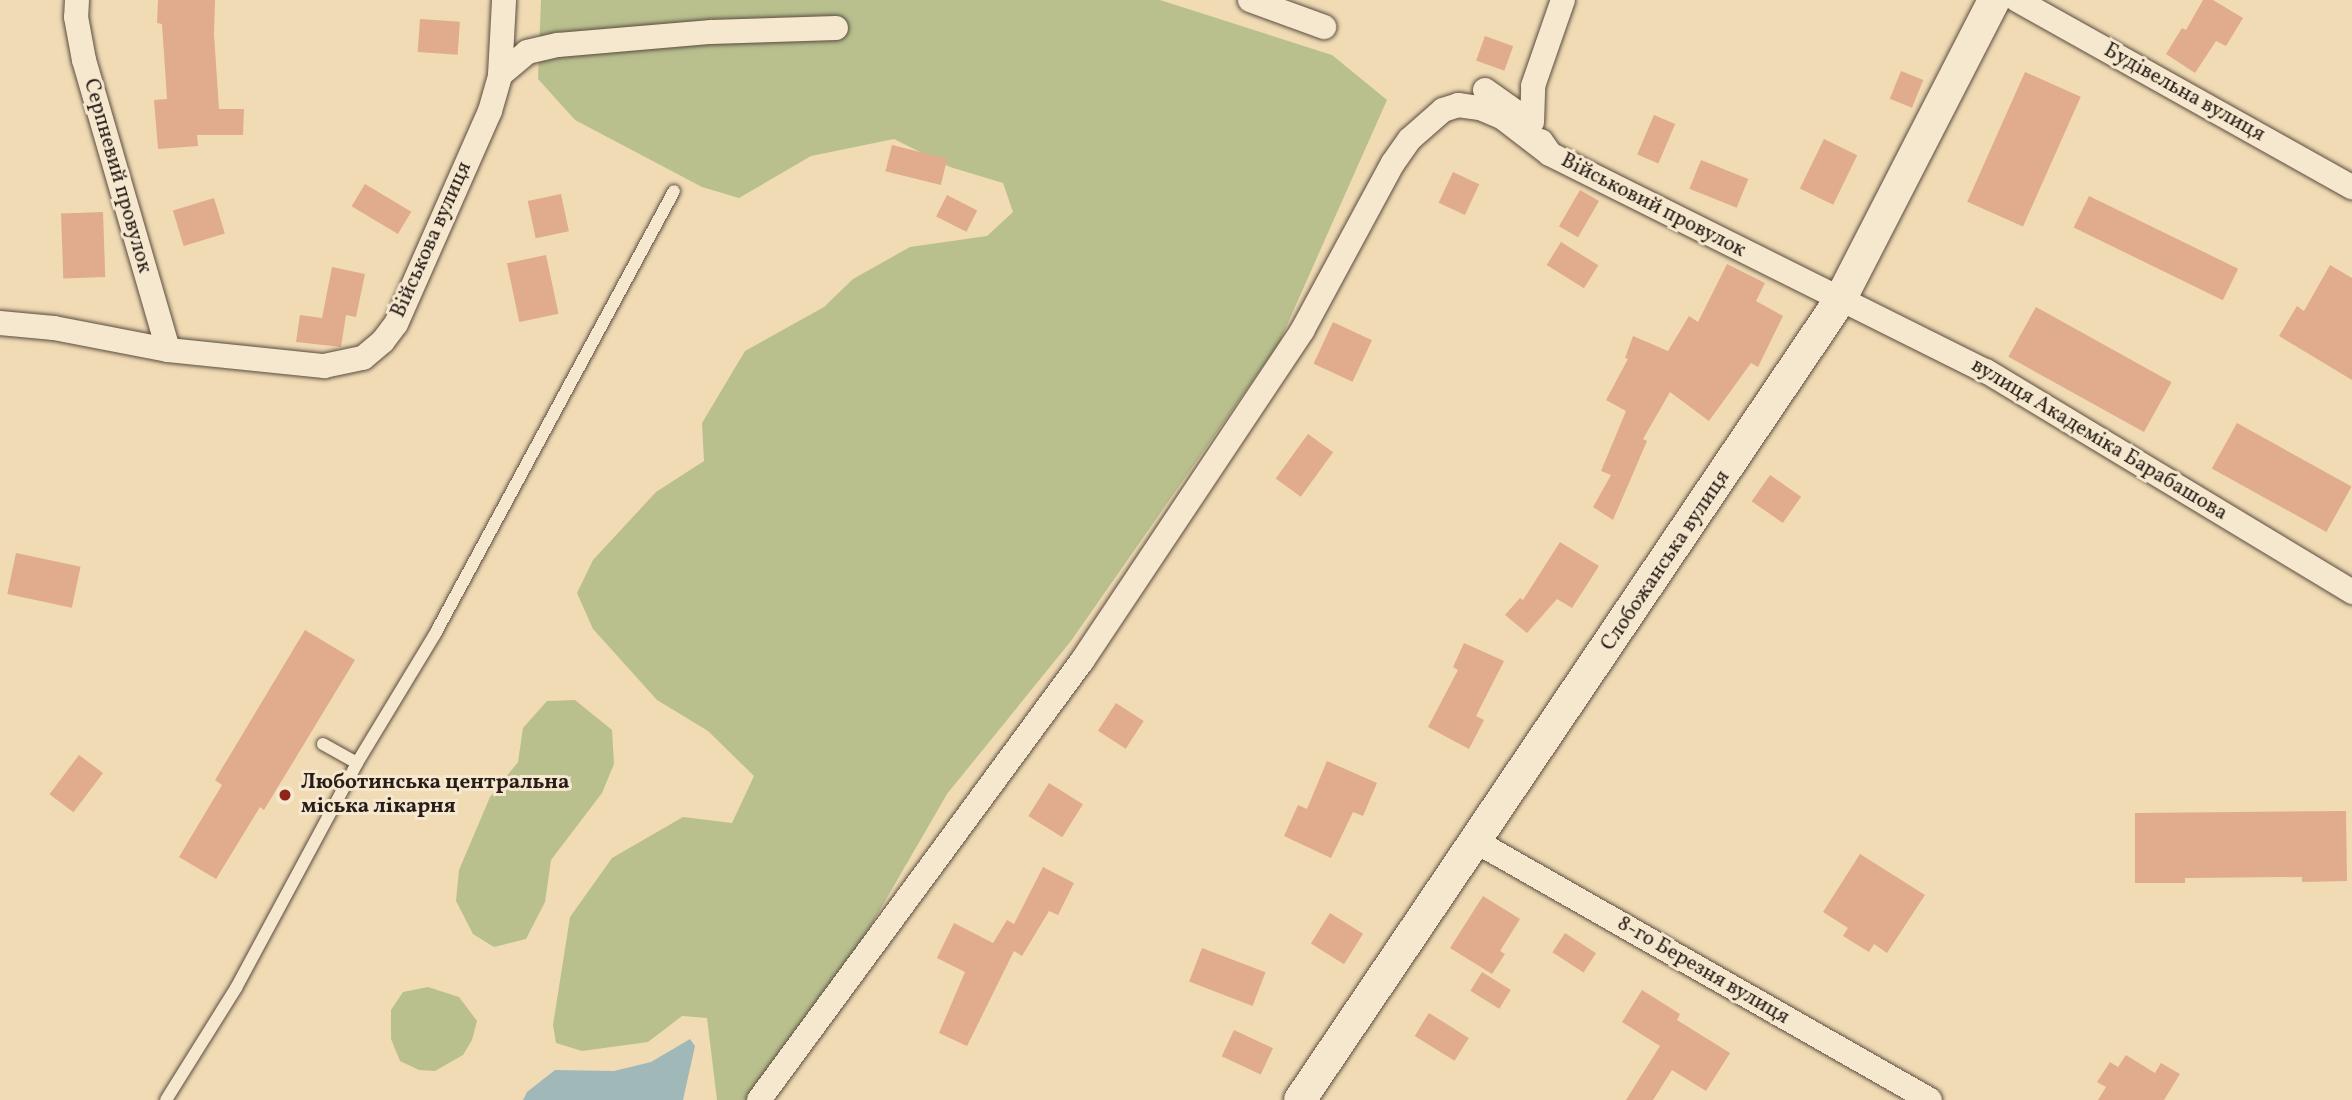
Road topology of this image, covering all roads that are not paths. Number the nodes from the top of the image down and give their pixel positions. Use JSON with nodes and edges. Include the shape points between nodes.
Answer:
{"nodes":[{"id":1,"x":77,"y":0,"type":"edge"},
{"id":2,"x":504,"y":0,"type":"edge"},
{"id":3,"x":1250,"y":0,"type":"edge"},
{"id":4,"x":1563,"y":0,"type":"edge"},
{"id":5,"x":1994,"y":0,"type":"edge"},
{"id":6,"x":2017,"y":0,"type":"edge"},
{"id":7,"x":1324,"y":27,"type":"dead end"},
{"id":8,"x":836,"y":28,"type":"dead end"},
{"id":9,"x":500,"y":75,"type":"junction"},
{"id":10,"x":1485,"y":90,"type":"dead end"},
{"id":11,"x":1532,"y":122,"type":"junction"},
{"id":12,"x":1550,"y":154,"type":"junction"},
{"id":13,"x":2351,"y":184,"type":"edge"},
{"id":14,"x":674,"y":191,"type":"dead end"},
{"id":15,"x":1840,"y":300,"type":"junction"},
{"id":16,"x":0,"y":323,"type":"edge"},
{"id":17,"x":168,"y":350,"type":"junction"},
{"id":18,"x":2352,"y":592,"type":"edge"},
{"id":19,"x":323,"y":744,"type":"dead end"},
{"id":20,"x":357,"y":763,"type":"junction"},
{"id":21,"x":1477,"y":842,"type":"junction"},
{"id":22,"x":166,"y":1100,"type":"edge"},
{"id":23,"x":759,"y":1100,"type":"edge"},
{"id":24,"x":1300,"y":1100,"type":"edge"},
{"id":25,"x":1930,"y":1100,"type":"edge"}],
"edges":[{"from":1,"to":17,"type":"street","name":"Серпневий провулок","via":[[84,60]]},
{"from":2,"to":9,"type":"street","name":"Військова вулиця"},
{"from":3,"to":7,"type":"street"},
{"from":4,"to":11,"type":"street","via":[[1533,86]]},
{"from":5,"to":15,"type":"street","name":"Слобожанська вулиця"},
{"from":6,"to":13,"type":"street","name":"Будівельна вулиця"},
{"from":8,"to":9,"type":"street","via":[[711,32],[558,45],[527,52]]},
{"from":9,"to":17,"type":"street","name":"Військова вулиця","via":[[490,111],[396,324],[373,350],[347,364],[324,366]]},
{"from":10,"to":11,"type":"street","name":"Військовий провулок"},
{"from":11,"to":12,"type":"street","name":"Військовий провулок"},
{"from":12,"to":15,"type":"street","name":"Військовий провулок"},
{"from":12,"to":23,"type":"street","via":[[1503,118],[1458,105],[1443,110],[1410,139],[1302,331],[1082,661]]},
{"from":14,"to":20,"type":"lane","via":[[435,634]]},
{"from":15,"to":18,"type":"street","name":"вулиця Академіка Барабашова","via":[[1986,371]]},
{"from":15,"to":21,"type":"street","name":"Слобожанська вулиця"},
{"from":16,"to":17,"type":"street","name":"Військова вулиця","via":[[54,327]]},
{"from":19,"to":20,"type":"lane"},
{"from":20,"to":22,"type":"lane","via":[[236,988]]},
{"from":21,"to":24,"type":"street","name":"Слобожанська вулиця"},
{"from":21,"to":25,"type":"street","name":"8-го Березня вулиця"}]}
